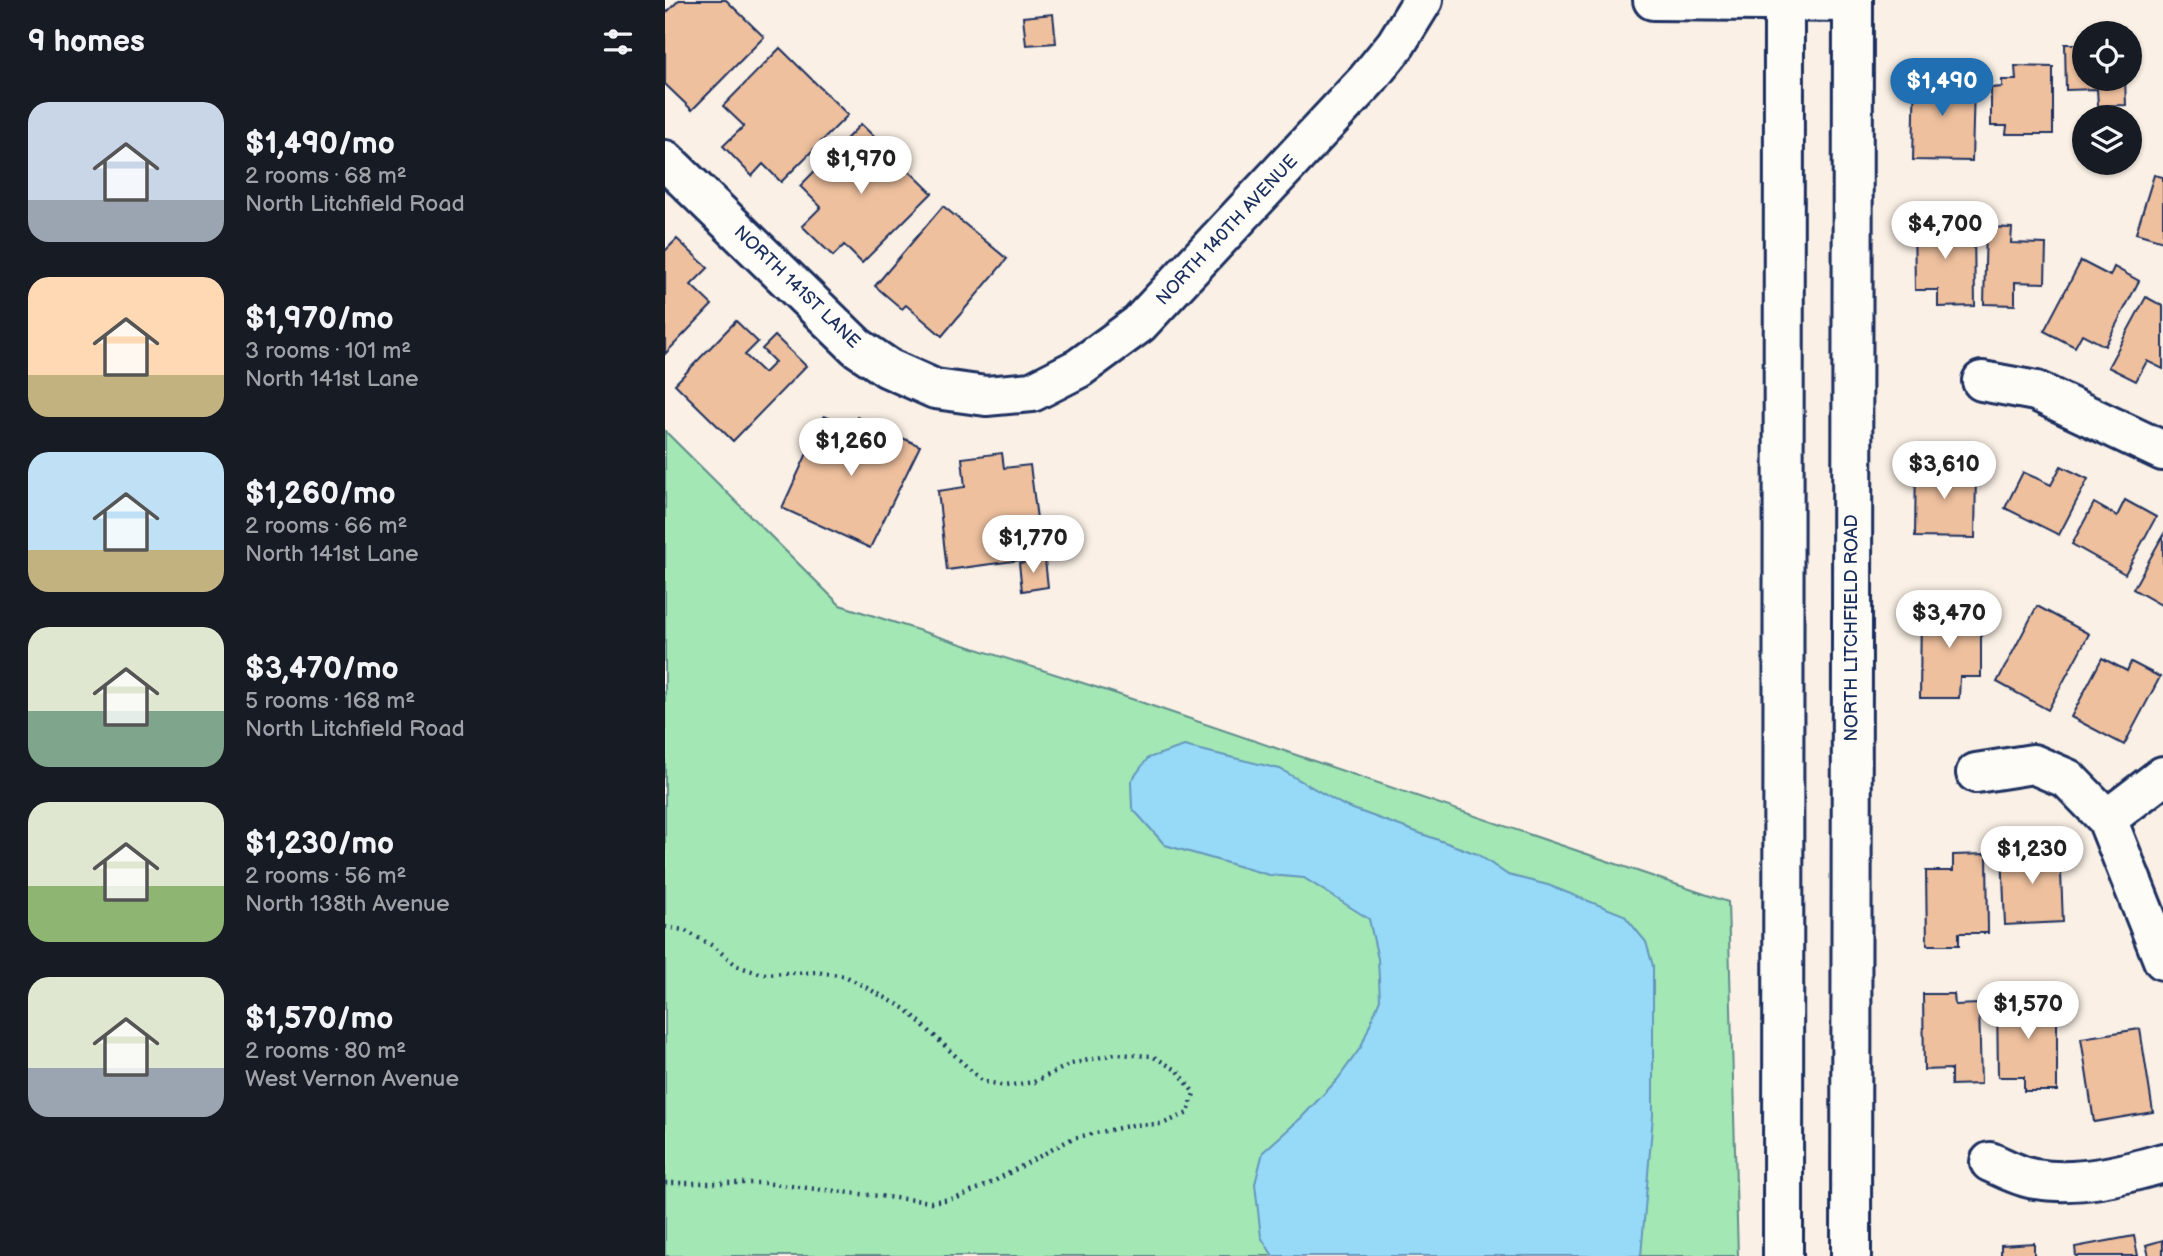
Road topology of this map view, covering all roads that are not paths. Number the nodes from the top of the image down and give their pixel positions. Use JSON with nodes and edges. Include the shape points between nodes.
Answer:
{"nodes":[{"id":1,"x":1423,"y":0,"type":"edge"},
{"id":2,"x":1653,"y":0,"type":"edge"},
{"id":3,"x":1784,"y":1,"type":"edge"},
{"id":4,"x":1853,"y":1,"type":"edge"},
{"id":5,"x":665,"y":160,"type":"edge"},
{"id":6,"x":1982,"y":381,"type":"dead end"},
{"id":7,"x":986,"y":396,"type":"joint"},
{"id":8,"x":2163,"y":449,"type":"edge"},
{"id":9,"x":1976,"y":773,"type":"dead end"},
{"id":10,"x":2163,"y":776,"type":"edge"},
{"id":11,"x":2107,"y":819,"type":"junction"},
{"id":12,"x":2163,"y":960,"type":"edge"},
{"id":13,"x":1990,"y":1163,"type":"dead end"},
{"id":14,"x":2163,"y":1163,"type":"edge"},
{"id":15,"x":1783,"y":1256,"type":"edge"},
{"id":16,"x":1851,"y":1256,"type":"edge"}],
"edges":[{"from":1,"to":7,"type":"main road","name":"NORTH 140TH AVENUE","via":[[1367,80],[1139,324],[1079,368],[1032,392]]},
{"from":2,"to":3,"type":"main road"},
{"from":3,"to":4,"type":"main road"},
{"from":3,"to":15,"type":"main road"},
{"from":4,"to":16,"type":"main road","name":"NORTH LITCHFIELD ROAD"},
{"from":5,"to":7,"type":"main road","name":"NORTH 141ST LANE","via":[[856,347],[935,390]]},
{"from":6,"to":8,"type":"main road","via":[[2036,391]]},
{"from":9,"to":11,"type":"main road","via":[[2033,764],[2068,779]]},
{"from":10,"to":11,"type":"main road"},
{"from":11,"to":12,"type":"main road"},
{"from":13,"to":14,"type":"main road","via":[[2033,1179],[2079,1182]]}]}
